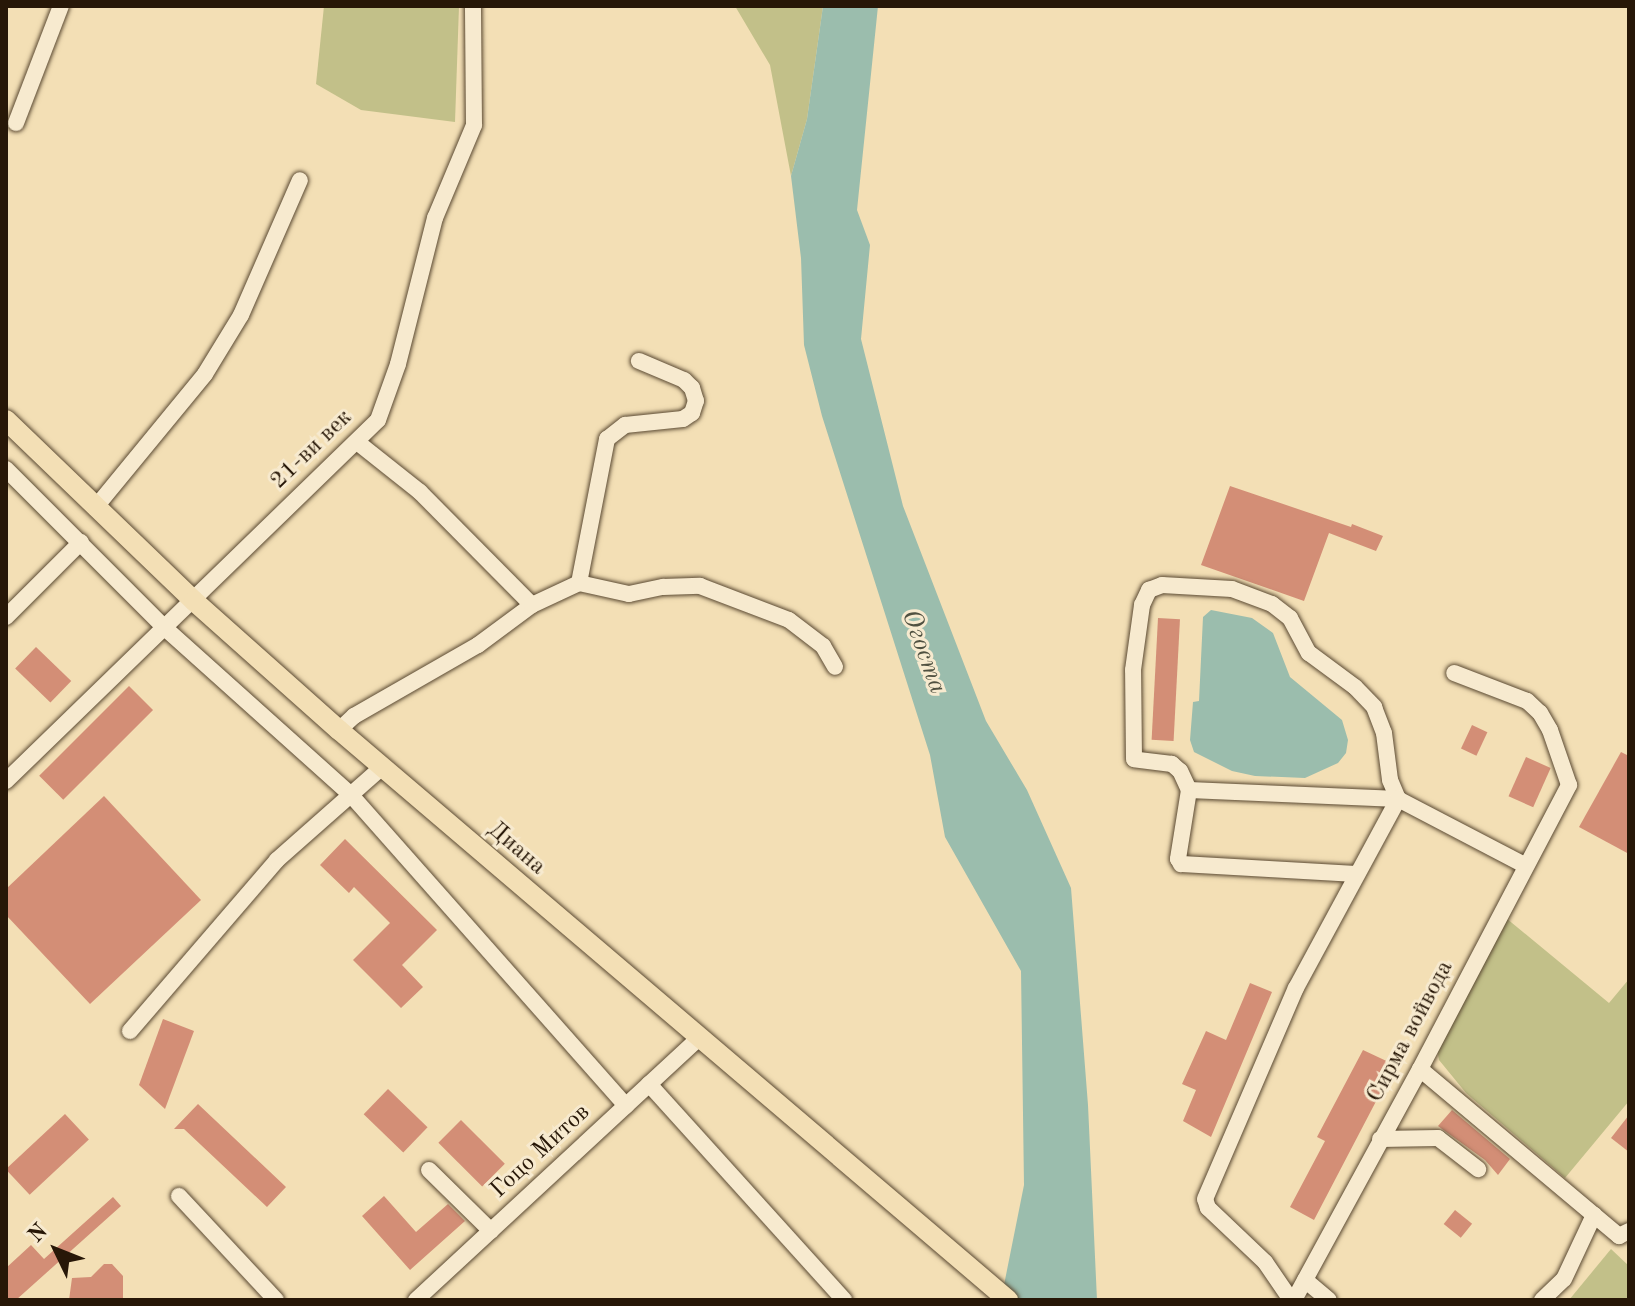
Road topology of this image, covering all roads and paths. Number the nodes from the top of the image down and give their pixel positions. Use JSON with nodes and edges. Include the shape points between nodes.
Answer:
{"nodes":[{"id":1,"x":61,"y":6,"type":"edge"},
{"id":2,"x":473,"y":6,"type":"edge"},
{"id":3,"x":16,"y":123,"type":"dead end"},
{"id":4,"x":300,"y":180,"type":"dead end"},
{"id":5,"x":639,"y":361,"type":"dead end"},
{"id":6,"x":6,"y":420,"type":"edge"},
{"id":7,"x":357,"y":442,"type":"junction"},
{"id":8,"x":6,"y":469,"type":"edge"},
{"id":9,"x":95,"y":508,"type":"junction"},
{"id":10,"x":81,"y":542,"type":"junction"},
{"id":11,"x":579,"y":583,"type":"junction"},
{"id":12,"x":194,"y":601,"type":"junction"},
{"id":13,"x":532,"y":605,"type":"junction"},
{"id":14,"x":6,"y":617,"type":"edge"},
{"id":15,"x":166,"y":629,"type":"junction"},
{"id":16,"x":835,"y":667,"type":"dead end"},
{"id":17,"x":1454,"y":673,"type":"dead end"},
{"id":18,"x":339,"y":730,"type":"junction"},
{"id":19,"x":382,"y":767,"type":"junction"},
{"id":20,"x":6,"y":781,"type":"edge"},
{"id":21,"x":1189,"y":790,"type":"junction"},
{"id":22,"x":351,"y":795,"type":"junction"},
{"id":23,"x":1398,"y":799,"type":"junction"},
{"id":24,"x":1526,"y":866,"type":"junction"},
{"id":25,"x":1357,"y":874,"type":"junction"},
{"id":26,"x":130,"y":1031,"type":"dead end"},
{"id":27,"x":698,"y":1039,"type":"junction"},
{"id":28,"x":1420,"y":1069,"type":"junction"},
{"id":29,"x":649,"y":1084,"type":"junction"},
{"id":30,"x":626,"y":1106,"type":"junction"},
{"id":31,"x":1380,"y":1139,"type":"junction"},
{"id":32,"x":1478,"y":1169,"type":"dead end"},
{"id":33,"x":429,"y":1170,"type":"dead end"},
{"id":34,"x":179,"y":1196,"type":"dead end"},
{"id":35,"x":1594,"y":1215,"type":"junction"},
{"id":36,"x":491,"y":1231,"type":"junction"},
{"id":37,"x":1629,"y":1231,"type":"edge"},
{"id":38,"x":1305,"y":1280,"type":"junction"},
{"id":39,"x":276,"y":1300,"type":"edge"},
{"id":40,"x":416,"y":1300,"type":"edge"},
{"id":41,"x":844,"y":1300,"type":"edge"},
{"id":42,"x":1008,"y":1300,"type":"edge"},
{"id":43,"x":1292,"y":1300,"type":"edge"},
{"id":44,"x":1329,"y":1300,"type":"edge"},
{"id":45,"x":1542,"y":1300,"type":"edge"}],
"edges":[{"from":1,"to":3,"type":"street"},
{"from":2,"to":7,"type":"street","name":"21-ви век","via":[[474,125],[435,218],[398,364],[378,420]]},
{"from":4,"to":9,"type":"street","via":[[241,315],[205,374]]},
{"from":5,"to":11,"type":"street","via":[[684,380],[696,401],[683,419],[625,425],[607,439]]},
{"from":6,"to":9,"type":"main road","name":"Диана"},
{"from":7,"to":12,"type":"street","name":"21-ви век"},
{"from":7,"to":13,"type":"street","via":[[420,492]]},
{"from":8,"to":10,"type":"street"},
{"from":9,"to":12,"type":"main road","name":"Диана"},
{"from":10,"to":14,"type":"street"},
{"from":10,"to":15,"type":"street"},
{"from":11,"to":13,"type":"street"},
{"from":11,"to":16,"type":"street","via":[[629,594],[700,586],[789,620],[823,646]]},
{"from":12,"to":15,"type":"street","name":"21-ви век"},
{"from":12,"to":18,"type":"main road","name":"Диана"},
{"from":13,"to":18,"type":"street","via":[[478,645],[354,716]]},
{"from":15,"to":20,"type":"street","name":"21-ви век"},
{"from":15,"to":22,"type":"street"},
{"from":17,"to":24,"type":"street","name":"Сирма войвода","via":[[1527,701],[1550,730],[1569,785]]},
{"from":18,"to":19,"type":"main road","name":"Диана"},
{"from":19,"to":22,"type":"street"},
{"from":19,"to":27,"type":"main road","name":"Диана"},
{"from":21,"to":23,"type":"street"},
{"from":21,"to":23,"type":"street","via":[[1172,764],[1131,755],[1133,670],[1142,605],[1149,590],[1162,585],[1232,589],[1272,604],[1290,618],[1309,653],[1374,707]]},
{"from":21,"to":25,"type":"street","via":[[1181,864]]},
{"from":22,"to":26,"type":"street","via":[[277,860]]},
{"from":22,"to":30,"type":"street"},
{"from":23,"to":24,"type":"street"},
{"from":23,"to":25,"type":"street"},
{"from":24,"to":28,"type":"street","name":"Сирма войвода"},
{"from":25,"to":43,"type":"street","via":[[1296,988],[1205,1193],[1208,1208],[1265,1262]]},
{"from":27,"to":29,"type":"street","name":"Гоцо Митов"},
{"from":27,"to":42,"type":"main road","name":"Диана"},
{"from":28,"to":31,"type":"street","name":"Сирма войвода"},
{"from":28,"to":35,"type":"street"},
{"from":29,"to":30,"type":"street","name":"Гоцо Митов"},
{"from":29,"to":41,"type":"street"},
{"from":30,"to":36,"type":"street","name":"Гоцо Митов"},
{"from":31,"to":32,"type":"street","via":[[1438,1138]]},
{"from":31,"to":38,"type":"street","name":"Сирма войвода"},
{"from":33,"to":36,"type":"street"},
{"from":34,"to":39,"type":"street"},
{"from":35,"to":37,"type":"street","via":[[1619,1236]]},
{"from":35,"to":45,"type":"street","via":[[1564,1279]]},
{"from":36,"to":40,"type":"street","name":"Гоцо Митов"},
{"from":38,"to":43,"type":"street","name":"Сирма войвода"},
{"from":38,"to":44,"type":"street"}]}
